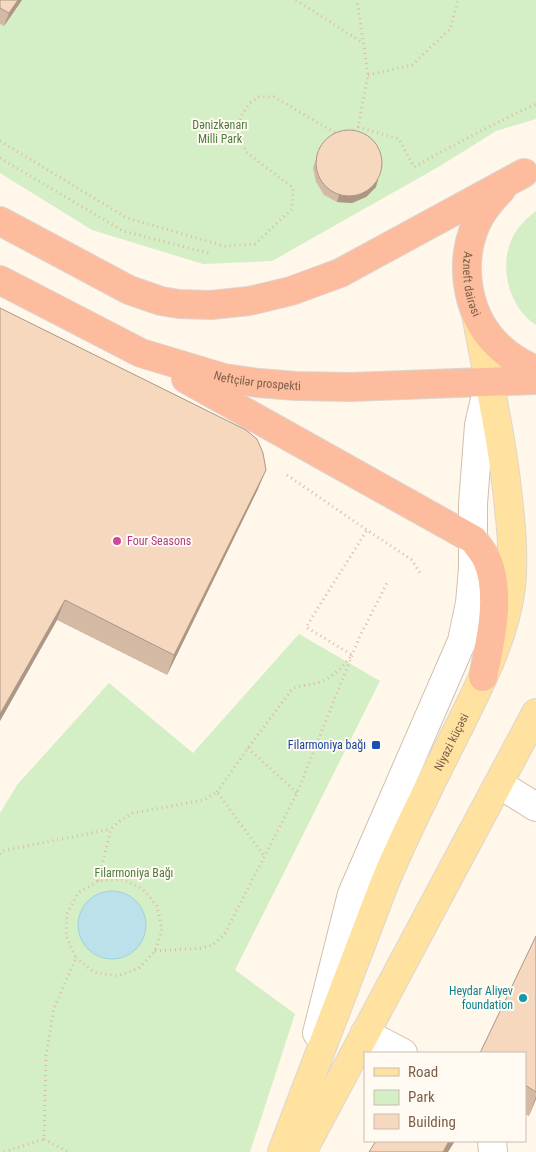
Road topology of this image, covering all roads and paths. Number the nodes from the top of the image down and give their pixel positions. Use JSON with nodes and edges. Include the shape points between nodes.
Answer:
{"nodes":[{"id":1,"x":296,"y":0,"type":"edge"},
{"id":2,"x":357,"y":0,"type":"edge"},
{"id":3,"x":458,"y":0,"type":"edge"},
{"id":4,"x":363,"y":43,"type":"junction"},
{"id":5,"x":368,"y":74,"type":"junction"},
{"id":6,"x":536,"y":104,"type":"edge"},
{"id":7,"x":358,"y":128,"type":"junction"},
{"id":8,"x":0,"y":141,"type":"edge"},
{"id":9,"x":0,"y":158,"type":"edge"},
{"id":10,"x":530,"y":171,"type":"edge"},
{"id":11,"x":0,"y":221,"type":"edge"},
{"id":12,"x":212,"y":254,"type":"dead end"},
{"id":13,"x":0,"y":280,"type":"edge"},
{"id":14,"x":476,"y":314,"type":"junction"},
{"id":15,"x":141,"y":353,"type":"junction"},
{"id":16,"x":536,"y":370,"type":"edge"},
{"id":17,"x":536,"y":380,"type":"edge"},
{"id":18,"x":489,"y":382,"type":"junction"},
{"id":19,"x":279,"y":469,"type":"dead end"},
{"id":20,"x":367,"y":530,"type":"junction"},
{"id":21,"x":474,"y":540,"type":"junction"},
{"id":22,"x":420,"y":573,"type":"dead end"},
{"id":23,"x":387,"y":583,"type":"dead end"},
{"id":24,"x":352,"y":655,"type":"junction"},
{"id":25,"x":483,"y":677,"type":"junction"},
{"id":26,"x":536,"y":712,"type":"edge"},
{"id":27,"x":248,"y":748,"type":"junction"},
{"id":28,"x":499,"y":784,"type":"junction"},
{"id":29,"x":218,"y":792,"type":"junction"},
{"id":30,"x":297,"y":793,"type":"junction"},
{"id":31,"x":536,"y":807,"type":"edge"},
{"id":32,"x":111,"y":829,"type":"junction"},
{"id":33,"x":0,"y":854,"type":"edge"},
{"id":34,"x":265,"y":857,"type":"junction"},
{"id":35,"x":98,"y":881,"type":"junction"},
{"id":36,"x":155,"y":951,"type":"junction"},
{"id":37,"x":76,"y":958,"type":"junction"},
{"id":38,"x":365,"y":1033,"type":"junction"},
{"id":39,"x":401,"y":1052,"type":"edge"},
{"id":40,"x":298,"y":1109,"type":"junction"},
{"id":41,"x":44,"y":1139,"type":"junction"},
{"id":42,"x":4,"y":1152,"type":"edge"},
{"id":43,"x":68,"y":1152,"type":"edge"},
{"id":44,"x":282,"y":1152,"type":"edge"},
{"id":45,"x":302,"y":1152,"type":"edge"}],
"edges":[{"from":1,"to":4,"type":"path"},
{"from":2,"to":4,"type":"path"},
{"from":3,"to":5,"type":"path","via":[[450,29],[412,65]]},
{"from":4,"to":5,"type":"path"},
{"from":5,"to":7,"type":"path"},
{"from":6,"to":7,"type":"path","via":[[414,167],[399,139]]},
{"from":7,"to":8,"type":"path","via":[[342,137],[274,98],[259,97],[250,103],[241,116],[239,132],[246,152],[293,188],[292,209],[255,244],[225,246],[127,218]]},
{"from":9,"to":12,"type":"path","via":[[123,231]]},
{"from":10,"to":11,"type":"highway","via":[[340,272],[249,301],[211,305],[170,302],[129,290]]},
{"from":10,"to":14,"type":"highway","name":"Azneft dairəsi","via":[[505,186],[488,203],[476,223],[466,268],[468,291]]},
{"from":13,"to":15,"type":"highway","name":"Neftçilər prospekti"},
{"from":14,"to":16,"type":"highway","name":"Azneft dairəsi","via":[[502,350]]},
{"from":14,"to":18,"type":"main road","name":"Niyazi küçəsi"},
{"from":15,"to":18,"type":"highway","name":"Neftçilər prospekti","via":[[224,378],[259,384],[351,387]]},
{"from":15,"to":21,"type":"highway"},
{"from":17,"to":18,"type":"highway","name":"Neftçilər prospekti"},
{"from":18,"to":21,"type":"street","via":[[479,425]]},
{"from":18,"to":25,"type":"main road","name":"Niyazi küçəsi","via":[[506,472],[513,538],[511,588],[497,642]]},
{"from":19,"to":20,"type":"path"},
{"from":20,"to":22,"type":"path","via":[[412,560]]},
{"from":20,"to":24,"type":"path","via":[[306,627]]},
{"from":21,"to":25,"type":"highway","via":[[487,561],[493,585],[494,617]]},
{"from":21,"to":40,"type":"street","via":[[470,603],[462,641],[352,894]]},
{"from":23,"to":24,"type":"path"},
{"from":24,"to":27,"type":"path","via":[[337,673],[319,683],[293,688]]},
{"from":24,"to":30,"type":"path"},
{"from":25,"to":40,"type":"main road","name":"Niyazi küçəsi","via":[[403,840],[369,920]]},
{"from":26,"to":28,"type":"main road"},
{"from":27,"to":29,"type":"path"},
{"from":27,"to":30,"type":"path"},
{"from":28,"to":31,"type":"street"},
{"from":28,"to":38,"type":"main road"},
{"from":29,"to":32,"type":"path","via":[[204,800],[133,813]]},
{"from":29,"to":34,"type":"path"},
{"from":30,"to":34,"type":"path"},
{"from":32,"to":33,"type":"path"},
{"from":32,"to":35,"type":"path"},
{"from":34,"to":36,"type":"path","via":[[225,933],[213,945]]},
{"from":35,"to":36,"type":"path","via":[[121,878],[142,888],[157,906],[162,929]]},
{"from":35,"to":37,"type":"path","via":[[78,893],[67,914],[66,936]]},
{"from":36,"to":37,"type":"path","via":[[139,968],[117,976],[94,972]]},
{"from":37,"to":41,"type":"path","via":[[54,1008],[46,1056]]},
{"from":38,"to":39,"type":"street"},
{"from":38,"to":45,"type":"main road"},
{"from":40,"to":44,"type":"main road","name":"Niyazi küçəsi"},
{"from":41,"to":42,"type":"path"},
{"from":41,"to":43,"type":"path"}]}
